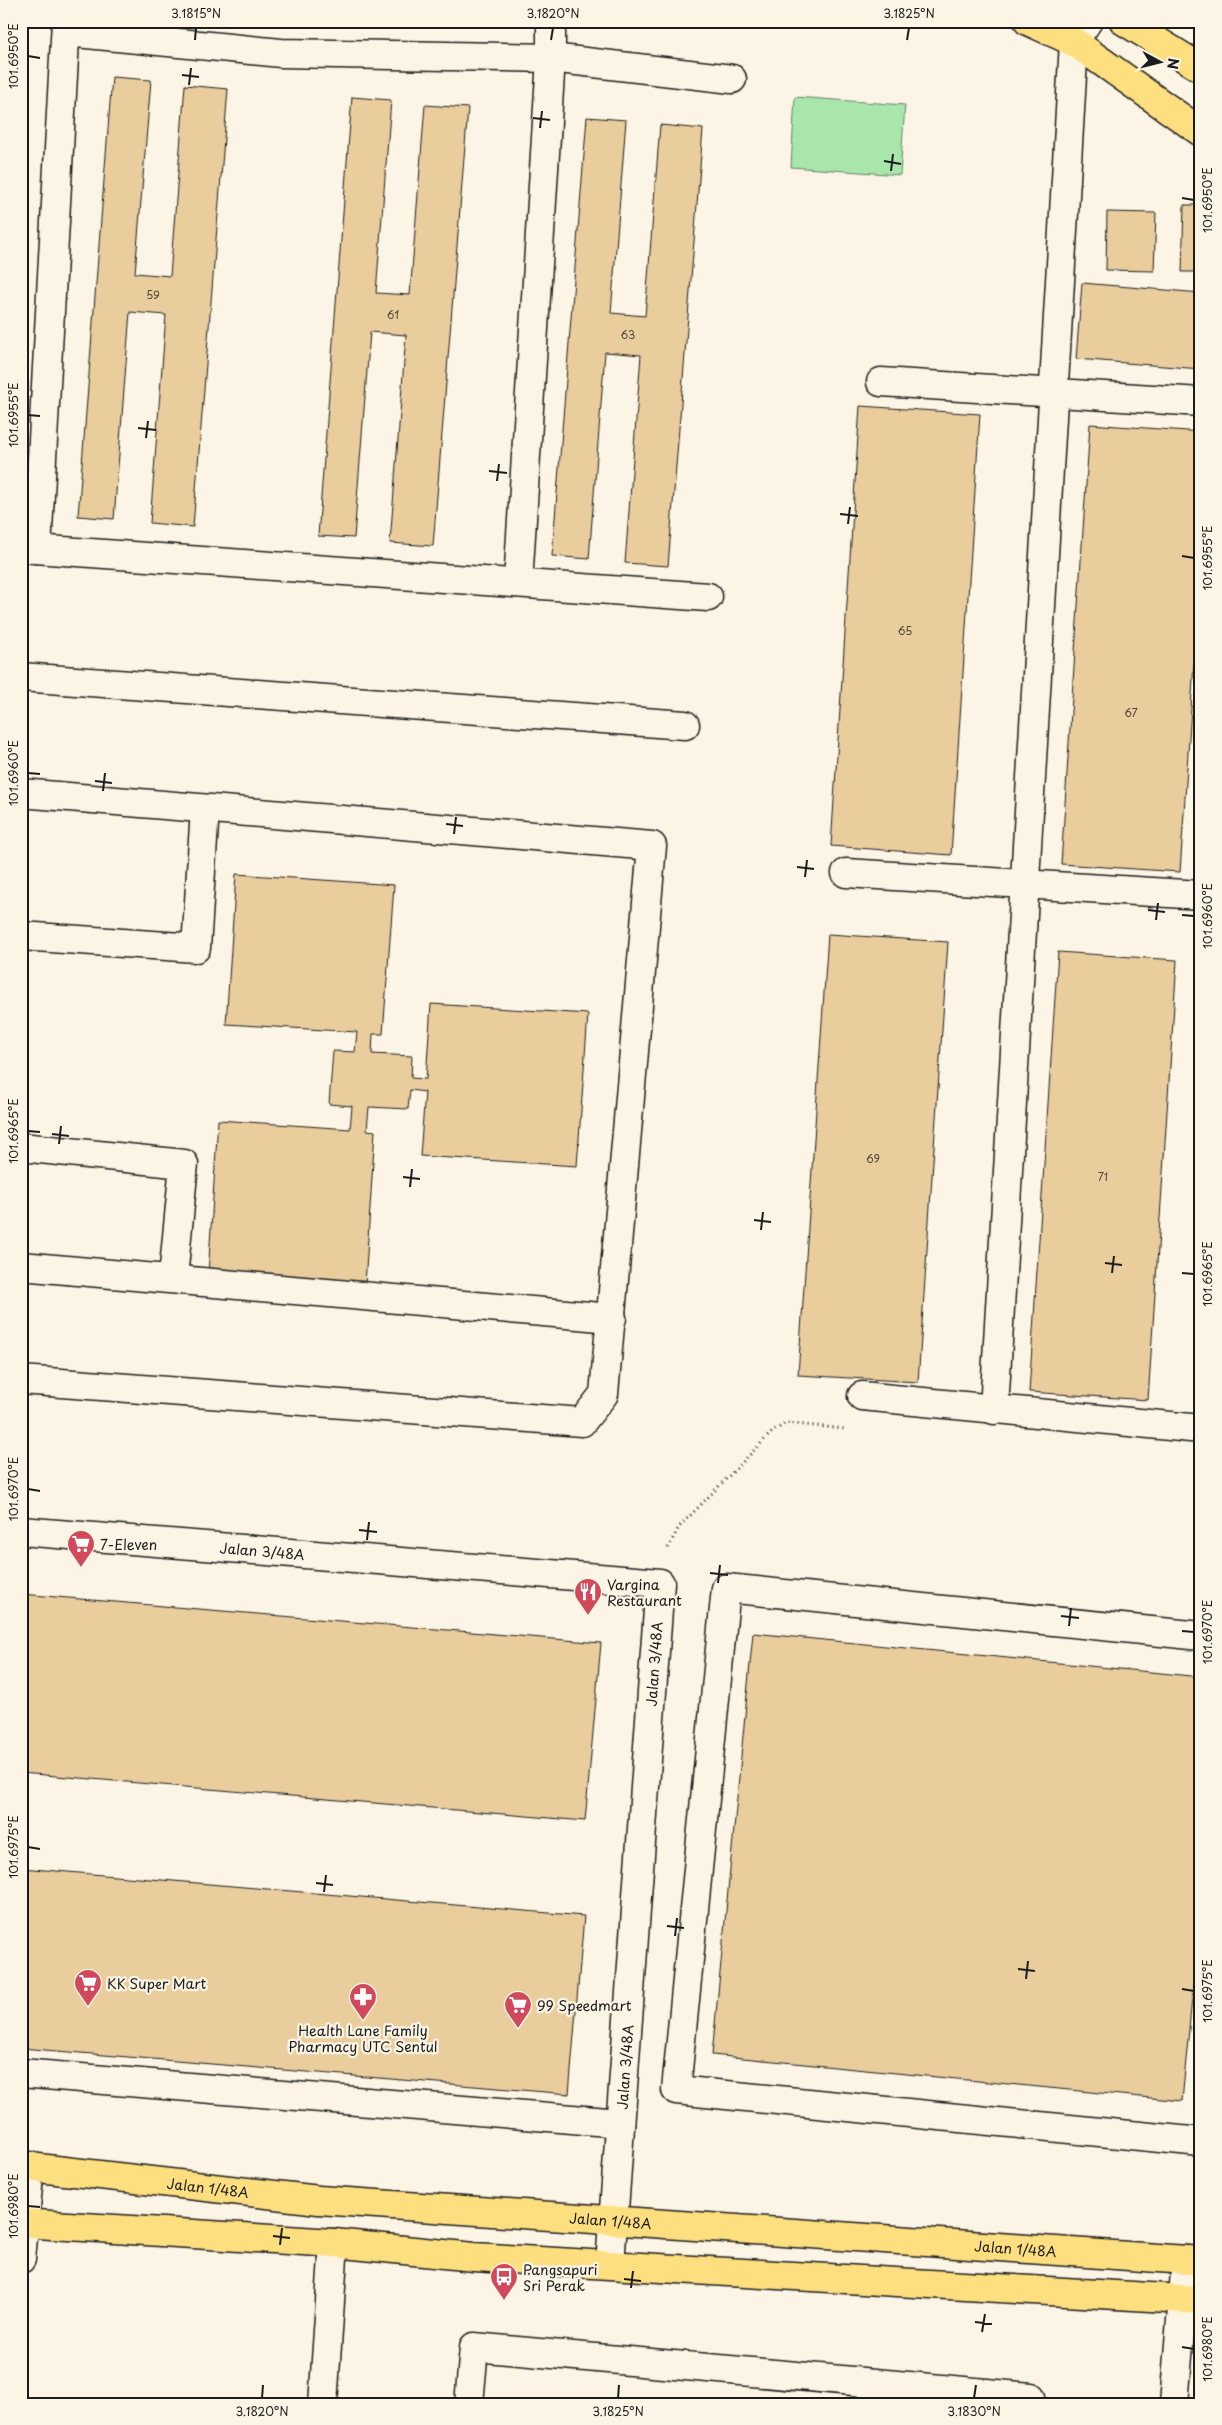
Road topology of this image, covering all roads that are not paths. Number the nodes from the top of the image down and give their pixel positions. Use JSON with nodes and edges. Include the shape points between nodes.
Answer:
{"nodes":[{"id":1,"x":551,"y":21,"type":"edge"},
{"id":2,"x":1028,"y":21,"type":"edge"},
{"id":3,"x":1124,"y":21,"type":"edge"},
{"id":4,"x":66,"y":27,"type":"edge"},
{"id":5,"x":1081,"y":31,"type":"edge"},
{"id":6,"x":551,"y":58,"type":"junction"},
{"id":7,"x":1201,"y":68,"type":"edge"},
{"id":8,"x":732,"y":79,"type":"dead end"},
{"id":9,"x":1201,"y":132,"type":"edge"},
{"id":10,"x":881,"y":382,"type":"dead end"},
{"id":11,"x":1054,"y":394,"type":"junction"},
{"id":12,"x":1201,"y":402,"type":"edge"},
{"id":13,"x":29,"y":548,"type":"edge"},
{"id":14,"x":518,"y":583,"type":"junction"},
{"id":15,"x":708,"y":597,"type":"dead end"},
{"id":16,"x":21,"y":677,"type":"edge"},
{"id":17,"x":685,"y":725,"type":"dead end"},
{"id":18,"x":21,"y":793,"type":"edge"},
{"id":19,"x":205,"y":809,"type":"junction"},
{"id":20,"x":846,"y":873,"type":"dead end"},
{"id":21,"x":1025,"y":884,"type":"junction"},
{"id":22,"x":1201,"y":895,"type":"edge"},
{"id":23,"x":21,"y":936,"type":"edge"},
{"id":24,"x":21,"y":1147,"type":"edge"},
{"id":25,"x":21,"y":1266,"type":"edge"},
{"id":26,"x":173,"y":1278,"type":"junction"},
{"id":27,"x":612,"y":1318,"type":"junction"},
{"id":28,"x":21,"y":1380,"type":"edge"},
{"id":29,"x":862,"y":1396,"type":"road end"},
{"id":30,"x":994,"y":1410,"type":"junction"},
{"id":31,"x":1201,"y":1429,"type":"edge"},
{"id":32,"x":21,"y":1531,"type":"edge"},
{"id":33,"x":1201,"y":1636,"type":"edge"},
{"id":34,"x":21,"y":2073,"type":"edge"},
{"id":35,"x":620,"y":2123,"type":"junction"},
{"id":36,"x":1201,"y":2142,"type":"edge"},
{"id":37,"x":26,"y":2166,"type":"edge"},
{"id":38,"x":613,"y":2219,"type":"junction"},
{"id":39,"x":24,"y":2223,"type":"edge"},
{"id":40,"x":334,"y":2243,"type":"junction"},
{"id":41,"x":21,"y":2259,"type":"edge"},
{"id":42,"x":1193,"y":2261,"type":"edge"},
{"id":43,"x":610,"y":2264,"type":"junction"},
{"id":44,"x":1192,"y":2300,"type":"edge"},
{"id":45,"x":1031,"y":2397,"type":"dead end"},
{"id":46,"x":323,"y":2404,"type":"edge"},
{"id":47,"x":469,"y":2404,"type":"edge"},
{"id":48,"x":1174,"y":2404,"type":"edge"}],
"edges":[{"from":1,"to":6,"type":"street"},
{"from":2,"to":5,"type":"main road"},
{"from":3,"to":7,"type":"main road"},
{"from":4,"to":6,"type":"street","via":[[281,53]]},
{"from":4,"to":13,"type":"street"},
{"from":5,"to":9,"type":"main road"},
{"from":5,"to":11,"type":"street"},
{"from":6,"to":8,"type":"street"},
{"from":6,"to":14,"type":"street"},
{"from":10,"to":11,"type":"street"},
{"from":11,"to":12,"type":"street"},
{"from":11,"to":21,"type":"street"},
{"from":13,"to":14,"type":"street"},
{"from":14,"to":15,"type":"street"},
{"from":16,"to":17,"type":"street"},
{"from":18,"to":19,"type":"street"},
{"from":19,"to":23,"type":"street","via":[[196,948]]},
{"from":19,"to":27,"type":"street","via":[[652,846]]},
{"from":20,"to":21,"type":"street"},
{"from":21,"to":22,"type":"street"},
{"from":21,"to":30,"type":"street"},
{"from":24,"to":26,"type":"street","via":[[184,1164]]},
{"from":25,"to":26,"type":"street"},
{"from":26,"to":27,"type":"street"},
{"from":27,"to":28,"type":"street","via":[[604,1394],[582,1422]]},
{"from":29,"to":30,"type":"street"},
{"from":30,"to":31,"type":"street"},
{"from":32,"to":35,"type":"street","name":"Jalan 3/48A","via":[[660,1583]]},
{"from":33,"to":36,"type":"street","via":[[726,1588],[676,2090]]},
{"from":34,"to":35,"type":"street"},
{"from":35,"to":38,"type":"street","name":"Jalan 3/48A"},
{"from":37,"to":38,"type":"main road","name":"Jalan 1/48A","via":[[319,2200]]},
{"from":37,"to":39,"type":"street"},
{"from":38,"to":42,"type":"main road","name":"Jalan 1/48A"},
{"from":38,"to":43,"type":"street","name":"Jalan 3/48A"},
{"from":39,"to":40,"type":"main road"},
{"from":39,"to":41,"type":"street"},
{"from":40,"to":43,"type":"main road","via":[[474,2258]]},
{"from":40,"to":46,"type":"street"},
{"from":42,"to":44,"type":"street"},
{"from":43,"to":44,"type":"main road"},
{"from":44,"to":48,"type":"street"},
{"from":45,"to":47,"type":"street","via":[[474,2347]]}]}
